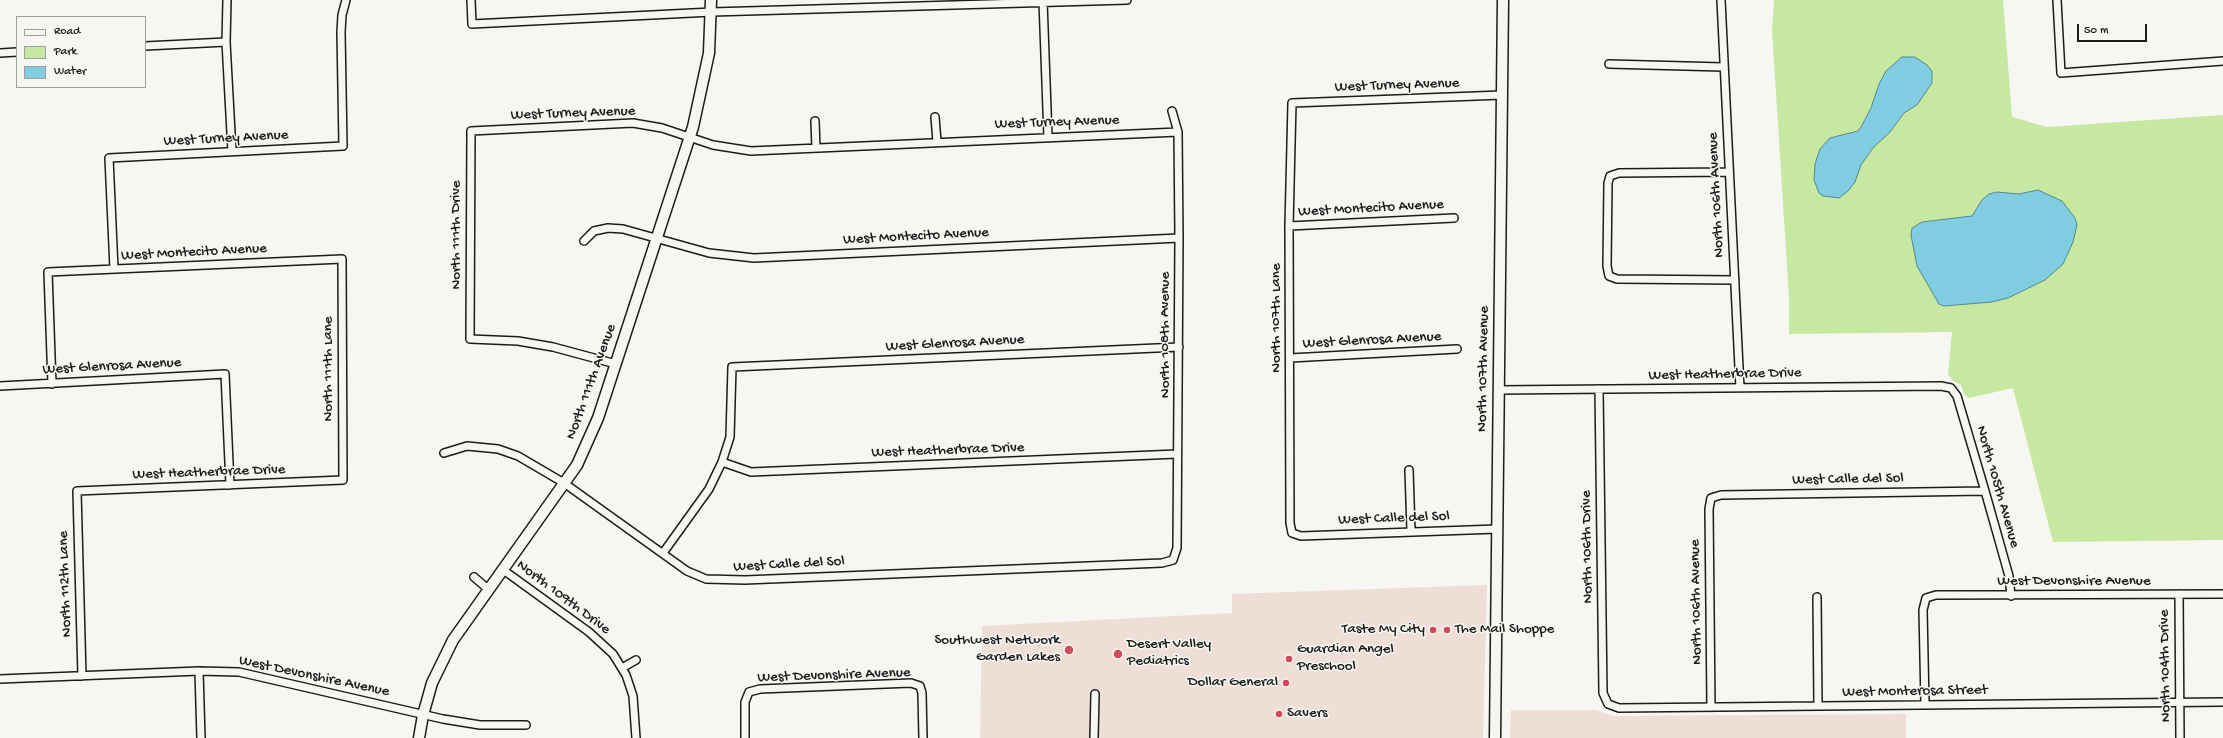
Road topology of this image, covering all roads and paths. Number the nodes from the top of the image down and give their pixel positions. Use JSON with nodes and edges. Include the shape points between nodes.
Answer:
{"nodes":[{"id":1,"x":227,"y":0,"type":"edge"},
{"id":2,"x":346,"y":0,"type":"edge"},
{"id":3,"x":471,"y":0,"type":"edge"},
{"id":4,"x":711,"y":0,"type":"edge"},
{"id":5,"x":1127,"y":0,"type":"edge"},
{"id":6,"x":1503,"y":0,"type":"edge"},
{"id":7,"x":1721,"y":0,"type":"edge"},
{"id":8,"x":2057,"y":0,"type":"edge"},
{"id":9,"x":1043,"y":2,"type":"edge"},
{"id":10,"x":712,"y":12,"type":"junction"},
{"id":11,"x":226,"y":42,"type":"junction"},
{"id":12,"x":146,"y":46,"type":"edge"},
{"id":13,"x":16,"y":52,"type":"edge"},
{"id":14,"x":0,"y":53,"type":"edge"},
{"id":15,"x":2223,"y":61,"type":"edge"},
{"id":16,"x":1610,"y":64,"type":"dead end"},
{"id":17,"x":1723,"y":67,"type":"junction"},
{"id":18,"x":1502,"y":95,"type":"junction"},
{"id":19,"x":1292,"y":102,"type":"joint"},
{"id":20,"x":1172,"y":111,"type":"dead end"},
{"id":21,"x":936,"y":117,"type":"dead end"},
{"id":22,"x":816,"y":121,"type":"dead end"},
{"id":23,"x":471,"y":131,"type":"joint"},
{"id":24,"x":1178,"y":132,"type":"junction"},
{"id":25,"x":690,"y":136,"type":"junction"},
{"id":26,"x":1048,"y":136,"type":"junction"},
{"id":27,"x":937,"y":142,"type":"junction"},
{"id":28,"x":816,"y":148,"type":"junction"},
{"id":29,"x":232,"y":151,"type":"junction"},
{"id":30,"x":1728,"y":172,"type":"junction"},
{"id":31,"x":1454,"y":218,"type":"dead end"},
{"id":32,"x":1289,"y":226,"type":"junction"},
{"id":33,"x":656,"y":238,"type":"junction"},
{"id":34,"x":1179,"y":238,"type":"junction"},
{"id":35,"x":584,"y":241,"type":"dead end"},
{"id":36,"x":342,"y":259,"type":"joint"},
{"id":37,"x":114,"y":269,"type":"junction"},
{"id":38,"x":1735,"y":280,"type":"junction"},
{"id":39,"x":1179,"y":347,"type":"junction"},
{"id":40,"x":1457,"y":349,"type":"dead end"},
{"id":41,"x":1290,"y":358,"type":"junction"},
{"id":42,"x":616,"y":364,"type":"junction"},
{"id":43,"x":52,"y":384,"type":"junction"},
{"id":44,"x":0,"y":386,"type":"edge"},
{"id":45,"x":1740,"y":388,"type":"junction"},
{"id":46,"x":1951,"y":388,"type":"joint"},
{"id":47,"x":1599,"y":389,"type":"junction"},
{"id":48,"x":1498,"y":390,"type":"junction"},
{"id":49,"x":444,"y":453,"type":"dead end"},
{"id":50,"x":1177,"y":454,"type":"junction"},
{"id":51,"x":722,"y":462,"type":"junction"},
{"id":52,"x":1409,"y":470,"type":"dead end"},
{"id":53,"x":343,"y":480,"type":"joint"},
{"id":54,"x":564,"y":483,"type":"junction"},
{"id":55,"x":230,"y":485,"type":"junction"},
{"id":56,"x":77,"y":491,"type":"joint"},
{"id":57,"x":1985,"y":491,"type":"junction"},
{"id":58,"x":1711,"y":498,"type":"joint"},
{"id":59,"x":1497,"y":529,"type":"junction"},
{"id":60,"x":1411,"y":531,"type":"junction"},
{"id":61,"x":1292,"y":532,"type":"joint"},
{"id":62,"x":663,"y":553,"type":"junction"},
{"id":63,"x":1173,"y":560,"type":"joint"},
{"id":64,"x":502,"y":569,"type":"junction"},
{"id":65,"x":474,"y":577,"type":"dead end"},
{"id":66,"x":488,"y":589,"type":"junction"},
{"id":67,"x":2179,"y":594,"type":"junction"},
{"id":68,"x":2223,"y":594,"type":"edge"},
{"id":69,"x":2011,"y":596,"type":"junction"},
{"id":70,"x":1817,"y":598,"type":"dead end"},
{"id":71,"x":636,"y":660,"type":"dead end"},
{"id":72,"x":622,"y":668,"type":"junction"},
{"id":73,"x":199,"y":671,"type":"junction"},
{"id":74,"x":82,"y":676,"type":"junction"},
{"id":75,"x":0,"y":679,"type":"edge"},
{"id":76,"x":1095,"y":694,"type":"dead end"},
{"id":77,"x":2223,"y":702,"type":"edge"},
{"id":78,"x":2180,"y":703,"type":"junction"},
{"id":79,"x":1608,"y":704,"type":"joint"},
{"id":80,"x":1924,"y":704,"type":"junction"},
{"id":81,"x":1818,"y":706,"type":"junction"},
{"id":82,"x":1711,"y":707,"type":"junction"},
{"id":83,"x":423,"y":715,"type":"junction"},
{"id":84,"x":526,"y":725,"type":"dead end"},
{"id":85,"x":201,"y":738,"type":"edge"},
{"id":86,"x":419,"y":738,"type":"edge"},
{"id":87,"x":636,"y":738,"type":"edge"},
{"id":88,"x":745,"y":738,"type":"edge"},
{"id":89,"x":923,"y":738,"type":"edge"},
{"id":90,"x":1094,"y":738,"type":"edge"},
{"id":91,"x":1495,"y":738,"type":"edge"},
{"id":92,"x":2180,"y":738,"type":"edge"}],
"edges":[{"from":1,"to":11,"type":"street"},
{"from":2,"to":29,"type":"street","name":"West Turney Avenue","via":[[341,32],[344,146]]},
{"from":3,"to":10,"type":"street","via":[[472,24]]},
{"from":4,"to":10,"type":"street","name":"North 111th Avenue"},
{"from":5,"to":9,"type":"street"},
{"from":6,"to":18,"type":"street","name":"North 107th Avenue"},
{"from":7,"to":17,"type":"street","name":"North 106th Avenue"},
{"from":8,"to":15,"type":"street","via":[[2061,73]]},
{"from":9,"to":10,"type":"street"},
{"from":9,"to":26,"type":"street"},
{"from":10,"to":25,"type":"street","name":"North 111th Avenue","via":[[709,53]]},
{"from":11,"to":12,"type":"street"},
{"from":11,"to":29,"type":"street"},
{"from":13,"to":14,"type":"street"},
{"from":16,"to":17,"type":"street"},
{"from":17,"to":30,"type":"street","name":"North 106th Avenue"},
{"from":18,"to":19,"type":"street","name":"West Turney Avenue"},
{"from":18,"to":48,"type":"street","name":"North 107th Avenue"},
{"from":19,"to":32,"type":"street","name":"North 107th Lane"},
{"from":20,"to":24,"type":"street","name":"North 108th Avenue"},
{"from":21,"to":27,"type":"street"},
{"from":22,"to":28,"type":"street"},
{"from":23,"to":25,"type":"street","name":"West Turney Avenue","via":[[634,123]]},
{"from":23,"to":42,"type":"street","name":"North 111th Drive","via":[[470,339],[518,341],[548,346]]},
{"from":24,"to":26,"type":"street","name":"West Turney Avenue"},
{"from":24,"to":34,"type":"street","name":"North 108th Avenue"},
{"from":25,"to":28,"type":"street","name":"West Turney Avenue","via":[[713,145],[751,151]]},
{"from":25,"to":33,"type":"street","name":"North 111th Avenue"},
{"from":26,"to":27,"type":"street","name":"West Turney Avenue"},
{"from":27,"to":28,"type":"street","name":"West Turney Avenue"},
{"from":29,"to":37,"type":"street","name":"West Turney Avenue","via":[[109,158]]},
{"from":30,"to":38,"type":"street","name":"North 106th Avenue"},
{"from":30,"to":38,"type":"street","via":[[1620,173],[1610,176],[1607,266],[1609,276],[1617,279]]},
{"from":31,"to":32,"type":"street","name":"West Montecito Avenue"},
{"from":32,"to":41,"type":"street","name":"North 107th Lane"},
{"from":33,"to":34,"type":"street","name":"West Montecito Avenue","via":[[716,255],[754,258]]},
{"from":33,"to":35,"type":"street","name":"West Montecito Avenue","via":[[608,228],[594,231]]},
{"from":33,"to":42,"type":"street","name":"North 111th Avenue"},
{"from":34,"to":39,"type":"street","name":"North 108th Avenue"},
{"from":36,"to":37,"type":"street","name":"West Montecito Avenue"},
{"from":36,"to":53,"type":"street","name":"North 111th Lane"},
{"from":37,"to":43,"type":"street","name":"West Montecito Avenue","via":[[48,272]]},
{"from":38,"to":45,"type":"street","name":"North 106th Avenue"},
{"from":39,"to":50,"type":"street","name":"North 108th Avenue"},
{"from":39,"to":51,"type":"street","name":"West Glenrosa Avenue","via":[[732,367],[730,437]]},
{"from":40,"to":41,"type":"street","name":"West Glenrosa Avenue"},
{"from":41,"to":61,"type":"street","name":"North 107th Lane"},
{"from":42,"to":54,"type":"street","name":"North 111th Avenue","via":[[588,441],[577,465]]},
{"from":43,"to":44,"type":"street","name":"West Glenrosa Avenue"},
{"from":43,"to":55,"type":"street","name":"West Glenrosa Avenue","via":[[225,374]]},
{"from":45,"to":46,"type":"street","name":"West Heatherbrae Drive"},
{"from":45,"to":47,"type":"street","name":"West Heatherbrae Drive"},
{"from":46,"to":57,"type":"street","name":"North 105th Avenue","via":[[1957,396]]},
{"from":47,"to":48,"type":"street","name":"West Heatherbrae Drive"},
{"from":47,"to":79,"type":"street","name":"North 106th Drive","via":[[1603,693]]},
{"from":48,"to":59,"type":"street","name":"North 107th Avenue"},
{"from":49,"to":54,"type":"street","name":"West Calle del Sol","via":[[467,446],[498,449],[518,456]]},
{"from":50,"to":51,"type":"street","name":"West Heatherbrae Drive","via":[[751,472]]},
{"from":50,"to":63,"type":"street","name":"North 108th Avenue","via":[[1177,548]]},
{"from":51,"to":62,"type":"street","via":[[709,489]]},
{"from":52,"to":60,"type":"street"},
{"from":53,"to":55,"type":"street","name":"West Heatherbrae Drive"},
{"from":54,"to":62,"type":"street","name":"West Calle del Sol"},
{"from":54,"to":64,"type":"street","name":"North 111th Avenue"},
{"from":55,"to":56,"type":"street","name":"West Heatherbrae Drive"},
{"from":56,"to":74,"type":"street","name":"North 112th Lane"},
{"from":57,"to":58,"type":"street","name":"West Calle del Sol","via":[[1720,494]]},
{"from":57,"to":69,"type":"street","name":"North 105th Avenue","via":[[2009,576]]},
{"from":58,"to":82,"type":"street","name":"North 106th Avenue"},
{"from":59,"to":60,"type":"street","name":"West Calle del Sol"},
{"from":59,"to":91,"type":"street","name":"North 107th Avenue"},
{"from":60,"to":61,"type":"street","name":"West Calle del Sol","via":[[1301,536]]},
{"from":62,"to":63,"type":"street","name":"West Calle del Sol","via":[[687,570],[706,579],[723,581],[1162,563]]},
{"from":64,"to":66,"type":"street","name":"North 111th Avenue"},
{"from":64,"to":72,"type":"street","name":"North 109th Drive","via":[[605,645]]},
{"from":65,"to":66,"type":"street"},
{"from":66,"to":83,"type":"street","name":"North 111th Avenue","via":[[445,656],[432,683]]},
{"from":67,"to":68,"type":"street","name":"West Devonshire Avenue"},
{"from":67,"to":69,"type":"street","name":"West Devonshire Avenue"},
{"from":67,"to":78,"type":"street","name":"North 104th Drive"},
{"from":69,"to":80,"type":"street","name":"West Devonshire Avenue","via":[[1926,598],[1923,610]]},
{"from":70,"to":81,"type":"street"},
{"from":71,"to":72,"type":"street"},
{"from":72,"to":87,"type":"street","name":"North 109th Drive","via":[[634,701]]},
{"from":73,"to":74,"type":"street","name":"West Devonshire Avenue"},
{"from":73,"to":83,"type":"street","name":"West Devonshire Avenue","via":[[258,675]]},
{"from":73,"to":85,"type":"street"},
{"from":74,"to":75,"type":"street","name":"West Devonshire Avenue"},
{"from":76,"to":90,"type":"street"},
{"from":77,"to":78,"type":"street","name":"West Monterosa Street"},
{"from":78,"to":80,"type":"street","name":"West Monterosa Street"},
{"from":78,"to":92,"type":"street","name":"North 104th Drive"},
{"from":79,"to":82,"type":"street","name":"West Monterosa Street","via":[[1620,708]]},
{"from":80,"to":81,"type":"street","name":"West Monterosa Street"},
{"from":81,"to":82,"type":"street","name":"West Monterosa Street"},
{"from":83,"to":84,"type":"street","name":"West Devonshire Avenue","via":[[480,725]]},
{"from":83,"to":86,"type":"street","name":"North 111th Avenue"},
{"from":88,"to":89,"type":"street","name":"West Devonshire Avenue","via":[[744,702],[749,692],[760,689],[911,683],[920,686],[922,693]]}]}
